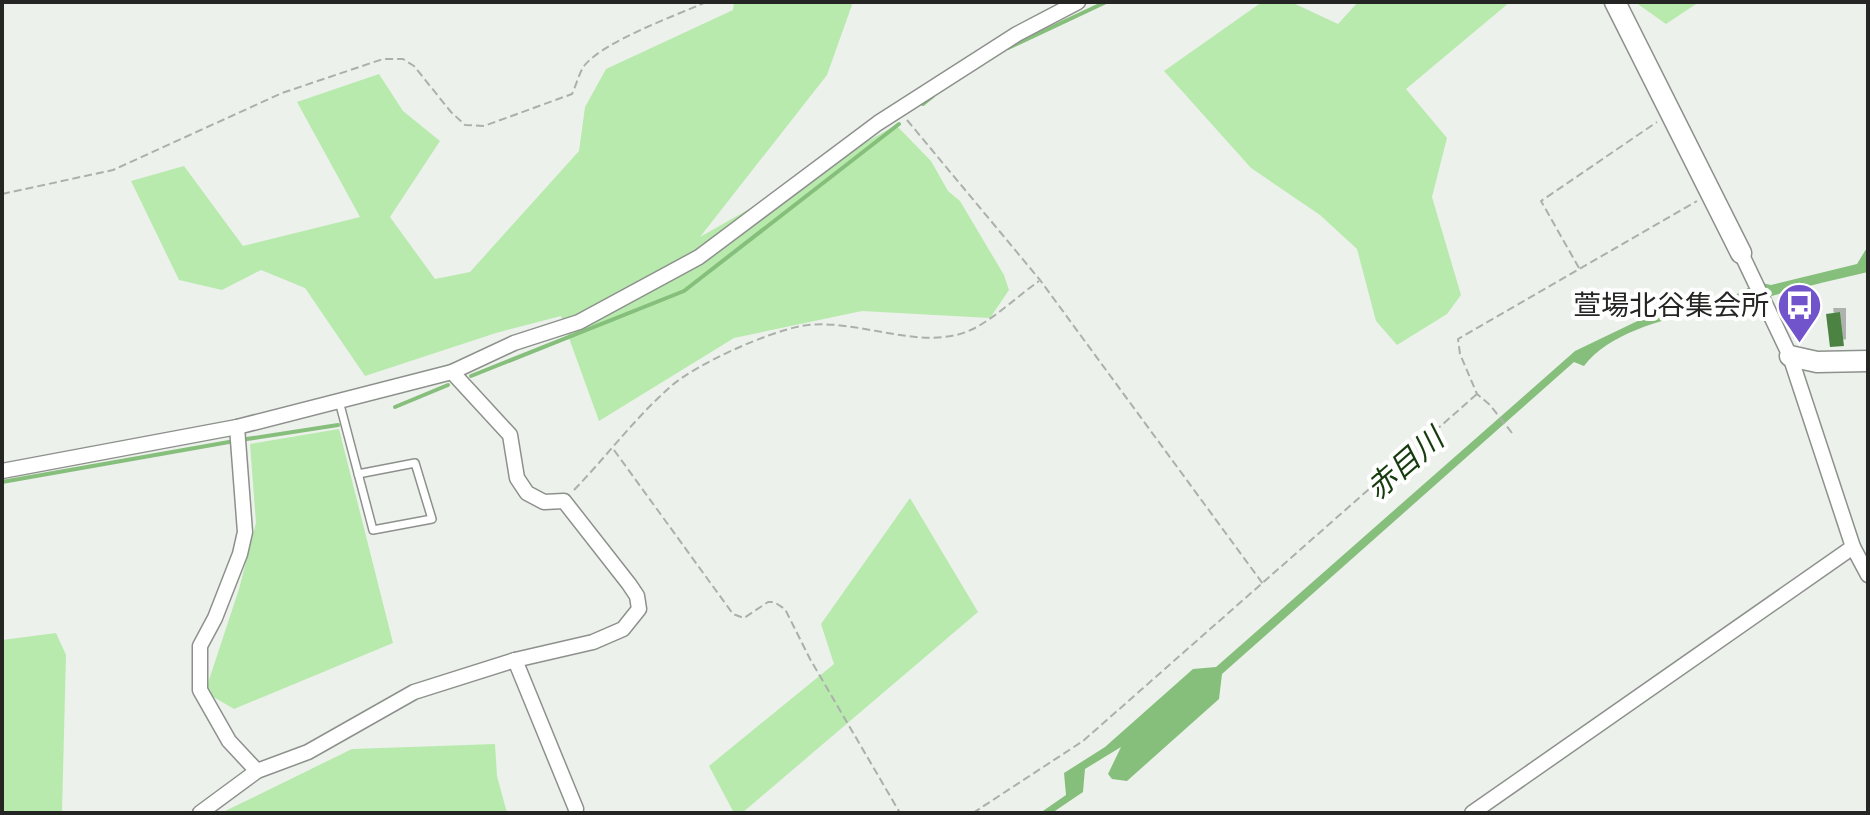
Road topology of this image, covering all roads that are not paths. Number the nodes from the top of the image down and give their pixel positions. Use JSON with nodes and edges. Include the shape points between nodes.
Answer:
{"nodes":[{"id":1,"x":1078,"y":2,"type":"edge"},
{"id":2,"x":1615,"y":2,"type":"edge"},
{"id":3,"x":1741,"y":253,"type":"joint"},
{"id":4,"x":1790,"y":356,"type":"junction"},
{"id":5,"x":1868,"y":361,"type":"edge"},
{"id":6,"x":452,"y":372,"type":"junction"},
{"id":7,"x":339,"y":401,"type":"junction"},
{"id":8,"x":237,"y":427,"type":"junction"},
{"id":9,"x":2,"y":471,"type":"edge"},
{"id":10,"x":358,"y":474,"type":"junction"},
{"id":11,"x":1853,"y":547,"type":"junction"},
{"id":12,"x":1868,"y":575,"type":"edge"},
{"id":13,"x":515,"y":660,"type":"junction"},
{"id":14,"x":257,"y":771,"type":"junction"},
{"id":15,"x":576,"y":809,"type":"dead end"},
{"id":16,"x":200,"y":813,"type":"edge"},
{"id":17,"x":1472,"y":813,"type":"edge"}],
"edges":[{"from":1,"to":6,"type":"street","via":[[1017,34],[899,110],[687,264],[579,322],[514,343]]},
{"from":2,"to":3,"type":"street"},
{"from":3,"to":4,"type":"street"},
{"from":4,"to":5,"type":"street","via":[[1817,362]]},
{"from":4,"to":11,"type":"street"},
{"from":6,"to":7,"type":"street"},
{"from":6,"to":13,"type":"street","via":[[510,435],[517,478],[527,493],[544,502],[564,501],[637,596],[639,609],[623,629],[593,642]]},
{"from":7,"to":8,"type":"street"},
{"from":7,"to":10,"type":"lane"},
{"from":8,"to":9,"type":"street"},
{"from":8,"to":14,"type":"street","via":[[245,532],[198,662],[200,690],[212,715]]},
{"from":10,"to":10,"type":"lane","via":[[373,530],[432,519],[415,463]]},
{"from":11,"to":12,"type":"street"},
{"from":11,"to":17,"type":"street"},
{"from":13,"to":14,"type":"street","via":[[414,692],[308,752]]},
{"from":13,"to":15,"type":"street"},
{"from":14,"to":16,"type":"street"}]}
